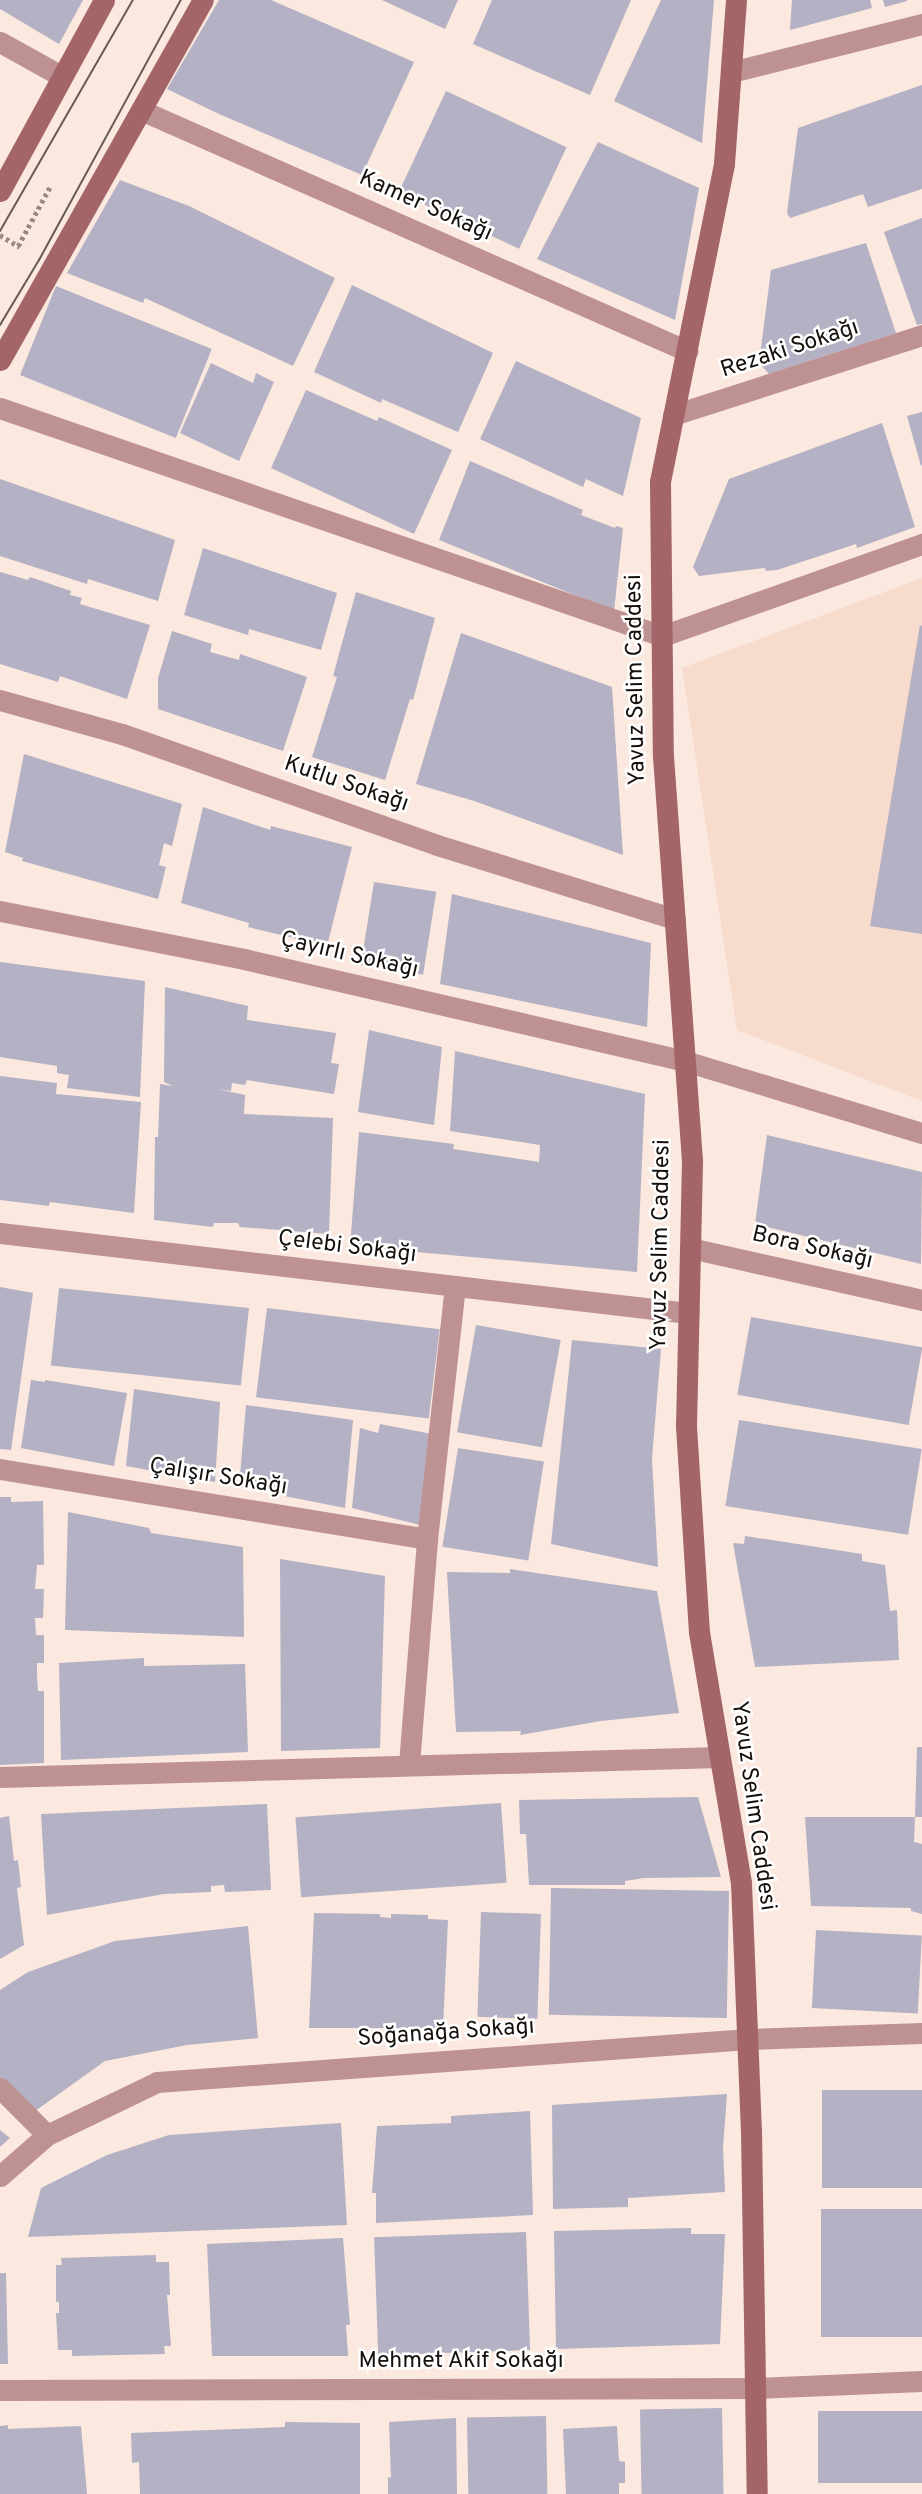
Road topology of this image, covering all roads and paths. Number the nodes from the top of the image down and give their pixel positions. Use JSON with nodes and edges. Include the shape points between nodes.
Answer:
{"nodes":[{"id":1,"x":104,"y":0,"type":"edge"},
{"id":2,"x":204,"y":0,"type":"edge"},
{"id":3,"x":736,"y":0,"type":"edge"},
{"id":4,"x":922,"y":24,"type":"edge"},
{"id":5,"x":0,"y":42,"type":"edge"},
{"id":6,"x":731,"y":72,"type":"junction"},
{"id":7,"x":61,"y":76,"type":"junction"},
{"id":8,"x":143,"y":111,"type":"junction"},
{"id":9,"x":51,"y":185,"type":"dead end"},
{"id":10,"x":0,"y":191,"type":"edge"},
{"id":11,"x":18,"y":246,"type":"dead end"},
{"id":12,"x":922,"y":335,"type":"edge"},
{"id":13,"x":687,"y":351,"type":"junction"},
{"id":14,"x":0,"y":360,"type":"edge"},
{"id":15,"x":0,"y":408,"type":"edge"},
{"id":16,"x":673,"y":415,"type":"junction"},
{"id":17,"x":922,"y":544,"type":"edge"},
{"id":18,"x":662,"y":636,"type":"junction"},
{"id":19,"x":0,"y":700,"type":"edge"},
{"id":20,"x":0,"y":911,"type":"edge"},
{"id":21,"x":675,"y":919,"type":"junction"},
{"id":22,"x":685,"y":1060,"type":"junction"},
{"id":23,"x":922,"y":1133,"type":"edge"},
{"id":24,"x":0,"y":1233,"type":"edge"},
{"id":25,"x":690,"y":1248,"type":"junction"},
{"id":26,"x":455,"y":1287,"type":"junction"},
{"id":27,"x":922,"y":1300,"type":"edge"},
{"id":28,"x":688,"y":1313,"type":"junction"},
{"id":29,"x":0,"y":1469,"type":"edge"},
{"id":30,"x":427,"y":1538,"type":"junction"},
{"id":31,"x":720,"y":1757,"type":"junction"},
{"id":32,"x":409,"y":1764,"type":"junction"},
{"id":33,"x":0,"y":1777,"type":"edge"},
{"id":34,"x":922,"y":2033,"type":"edge"},
{"id":35,"x":748,"y":2039,"type":"junction"},
{"id":36,"x":0,"y":2088,"type":"edge"},
{"id":37,"x":47,"y":2135,"type":"junction"},
{"id":38,"x":0,"y":2176,"type":"edge"},
{"id":39,"x":922,"y":2381,"type":"edge"},
{"id":40,"x":756,"y":2388,"type":"junction"},
{"id":41,"x":0,"y":2390,"type":"edge"},
{"id":42,"x":757,"y":2494,"type":"edge"}],
"edges":[{"from":1,"to":7,"type":"street"},
{"from":2,"to":8,"type":"street"},
{"from":3,"to":6,"type":"street","name":"Yavuz Selim Caddesi"},
{"from":4,"to":6,"type":"street"},
{"from":5,"to":7,"type":"street"},
{"from":6,"to":13,"type":"street","name":"Yavuz Selim Caddesi","via":[[724,164]]},
{"from":7,"to":10,"type":"street"},
{"from":8,"to":13,"type":"street","name":"Kamer Sokağı"},
{"from":8,"to":14,"type":"street"},
{"from":9,"to":11,"type":"path"},
{"from":12,"to":16,"type":"street","name":"Rezaki Sokağı"},
{"from":13,"to":16,"type":"street","name":"Yavuz Selim Caddesi"},
{"from":15,"to":18,"type":"street"},
{"from":16,"to":18,"type":"street","name":"Yavuz Selim Caddesi","via":[[660,482]]},
{"from":17,"to":18,"type":"street"},
{"from":18,"to":21,"type":"street","name":"Yavuz Selim Caddesi","via":[[663,756]]},
{"from":19,"to":21,"type":"street","name":"Kutlu Sokağı","via":[[122,734],[437,845]]},
{"from":20,"to":22,"type":"street","name":"Çayırlı Sokağı","via":[[244,959]]},
{"from":21,"to":22,"type":"street","name":"Yavuz Selim Caddesi"},
{"from":22,"to":23,"type":"street","name":"Çayırlı Sokağı"},
{"from":22,"to":25,"type":"street","name":"Yavuz Selim Caddesi","via":[[692,1162]]},
{"from":24,"to":26,"type":"street","name":"Çelebi Sokağı"},
{"from":25,"to":27,"type":"street","name":"Bora Sokağı"},
{"from":25,"to":28,"type":"street","name":"Yavuz Selim Caddesi"},
{"from":26,"to":28,"type":"street","name":"Çelebi Sokağı"},
{"from":26,"to":30,"type":"street"},
{"from":28,"to":31,"type":"street","name":"Yavuz Selim Caddesi","via":[[686,1426],[699,1632]]},
{"from":29,"to":30,"type":"street","name":"Çalışır Sokağı"},
{"from":30,"to":32,"type":"street"},
{"from":31,"to":32,"type":"street"},
{"from":31,"to":35,"type":"street","name":"Yavuz Selim Caddesi","via":[[741,1884]]},
{"from":32,"to":33,"type":"street"},
{"from":34,"to":35,"type":"street","name":"Soğanağa Sokağı"},
{"from":35,"to":37,"type":"street","name":"Soğanağa Sokağı","via":[[157,2082]]},
{"from":35,"to":40,"type":"street","name":"Yavuz Selim Caddesi"},
{"from":36,"to":37,"type":"street"},
{"from":37,"to":38,"type":"street","name":"Soğanağa Sokağı"},
{"from":39,"to":40,"type":"street","name":"Mehmet Akif Sokağı"},
{"from":40,"to":41,"type":"street","name":"Mehmet Akif Sokağı"},
{"from":40,"to":42,"type":"street","name":"Yavuz Selim Caddesi"}]}
